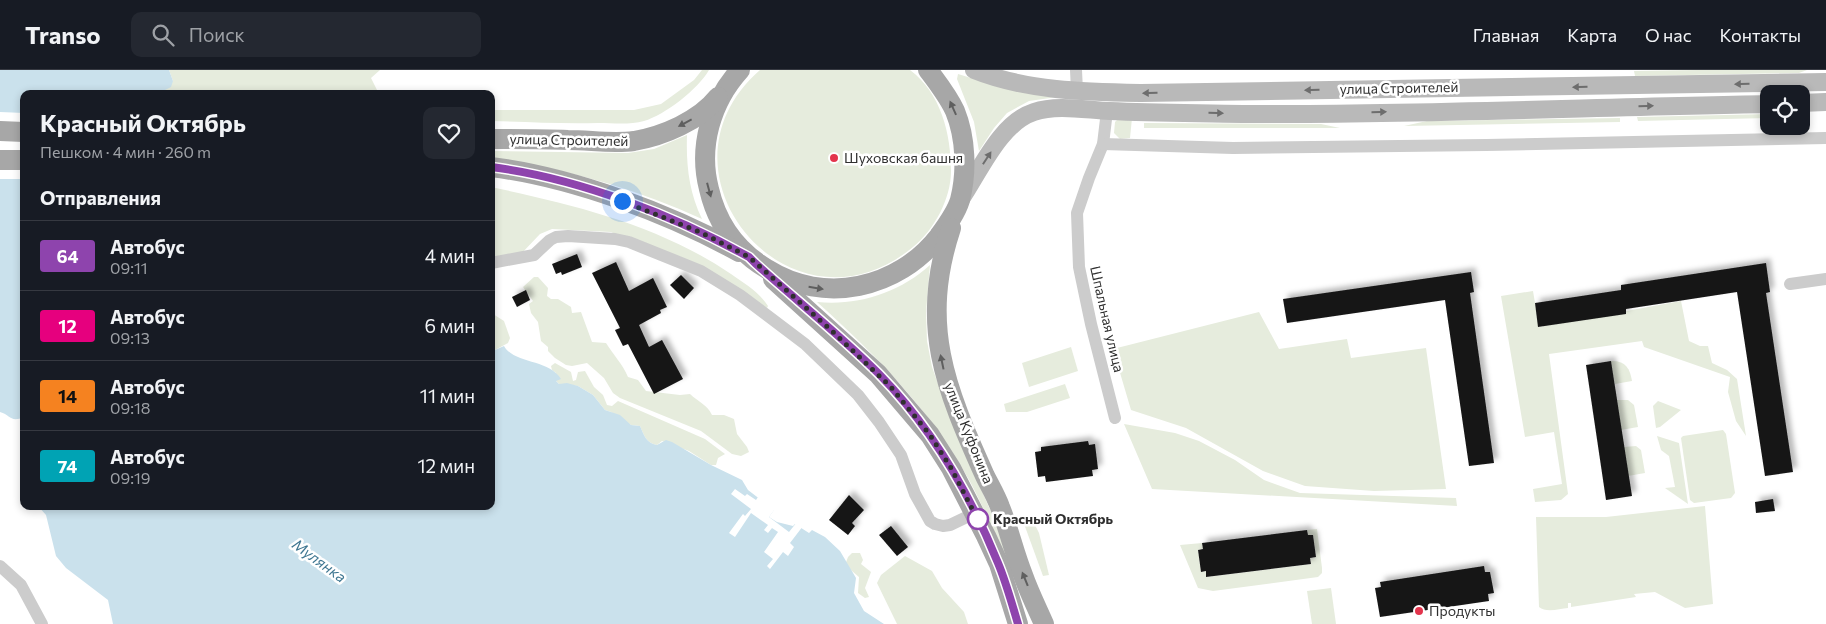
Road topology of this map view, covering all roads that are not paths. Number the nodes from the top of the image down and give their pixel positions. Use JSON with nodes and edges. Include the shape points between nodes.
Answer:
{"nodes":[{"id":1,"x":740,"y":70,"type":"edge"},
{"id":2,"x":928,"y":70,"type":"edge"},
{"id":3,"x":974,"y":70,"type":"edge"},
{"id":4,"x":1076,"y":70,"type":"edge"},
{"id":5,"x":1826,"y":82,"type":"edge"},
{"id":6,"x":1077,"y":90,"type":"junction"},
{"id":7,"x":722,"y":92,"type":"junction"},
{"id":8,"x":1826,"y":102,"type":"edge"},
{"id":9,"x":1810,"y":103,"type":"edge"},
{"id":10,"x":1760,"y":104,"type":"edge"},
{"id":11,"x":1107,"y":111,"type":"junction"},
{"id":12,"x":0,"y":131,"type":"edge"},
{"id":13,"x":20,"y":132,"type":"edge"},
{"id":14,"x":1826,"y":138,"type":"edge"},
{"id":15,"x":495,"y":139,"type":"edge"},
{"id":16,"x":1103,"y":144,"type":"junction"},
{"id":17,"x":0,"y":160,"type":"edge"},
{"id":18,"x":20,"y":160,"type":"edge"},
{"id":19,"x":495,"y":168,"type":"edge"},
{"id":20,"x":959,"y":203,"type":"junction"},
{"id":21,"x":752,"y":260,"type":"junction"},
{"id":22,"x":495,"y":262,"type":"edge"},
{"id":23,"x":1826,"y":279,"type":"edge"},
{"id":24,"x":1790,"y":284,"type":"dead end"},
{"id":25,"x":1115,"y":418,"type":"dead end"},
{"id":26,"x":975,"y":513,"type":"junction"},
{"id":27,"x":0,"y":566,"type":"edge"},
{"id":28,"x":42,"y":624,"type":"edge"},
{"id":29,"x":1018,"y":624,"type":"edge"},
{"id":30,"x":1044,"y":624,"type":"edge"}],
"edges":[{"from":1,"to":7,"type":"main road"},
{"from":20,"to":2,"type":"main road","one_way":true,"via":[[964,158],[959,126],[947,96]]},
{"from":3,"to":6,"type":"main road","name":"улица Строителей","via":[[1026,84]]},
{"from":4,"to":6,"type":"street"},
{"from":5,"to":6,"type":"main road","name":"улица Строителей","one_way":true,"via":[[1141,93]]},
{"from":7,"to":15,"type":"main road","name":"улица Строителей","one_way":true,"via":[[714,103],[690,120],[635,140]]},
{"from":7,"to":21,"type":"main road","one_way":true,"via":[[707,139],[705,172],[718,217],[731,238]]},
{"from":8,"to":9,"type":"main road"},
{"from":11,"to":10,"type":"main road","name":"улица Строителей","one_way":true,"via":[[1330,114]]},
{"from":11,"to":16,"type":"street","name":"Шпальная улица"},
{"from":20,"to":11,"type":"main road","name":"улица Строителей","one_way":true,"via":[[996,145],[1018,120],[1042,110]]},
{"from":12,"to":13,"type":"main road"},
{"from":14,"to":16,"type":"street","via":[[1233,148]]},
{"from":16,"to":25,"type":"street","name":"Шпальная улица","via":[[1078,213],[1079,267]]},
{"from":17,"to":18,"type":"main road"},
{"from":19,"to":21,"type":"main road","via":[[524,172],[601,194],[700,232]]},
{"from":21,"to":20,"type":"main road","one_way":true,"via":[[780,277],[809,287],[836,289],[861,286],[889,276],[916,259],[948,224]]},
{"from":30,"to":20,"type":"main road","name":"улица Куфонина","one_way":true,"via":[[1023,575],[1000,506],[948,387],[940,352],[936,318],[938,281],[944,249]]},
{"from":21,"to":26,"type":"main road","name":"улица Куфонина","via":[[891,387],[935,444]]},
{"from":22,"to":26,"type":"street","via":[[534,256],[550,240],[568,236],[629,242],[701,271],[740,295],[805,344],[858,395],[901,455],[915,494],[930,521],[950,525]]},
{"from":23,"to":24,"type":"street"},
{"from":26,"to":29,"type":"main road","name":"улица Куфонина","via":[[999,564]]},
{"from":27,"to":28,"type":"street","via":[[21,585]]}]}
